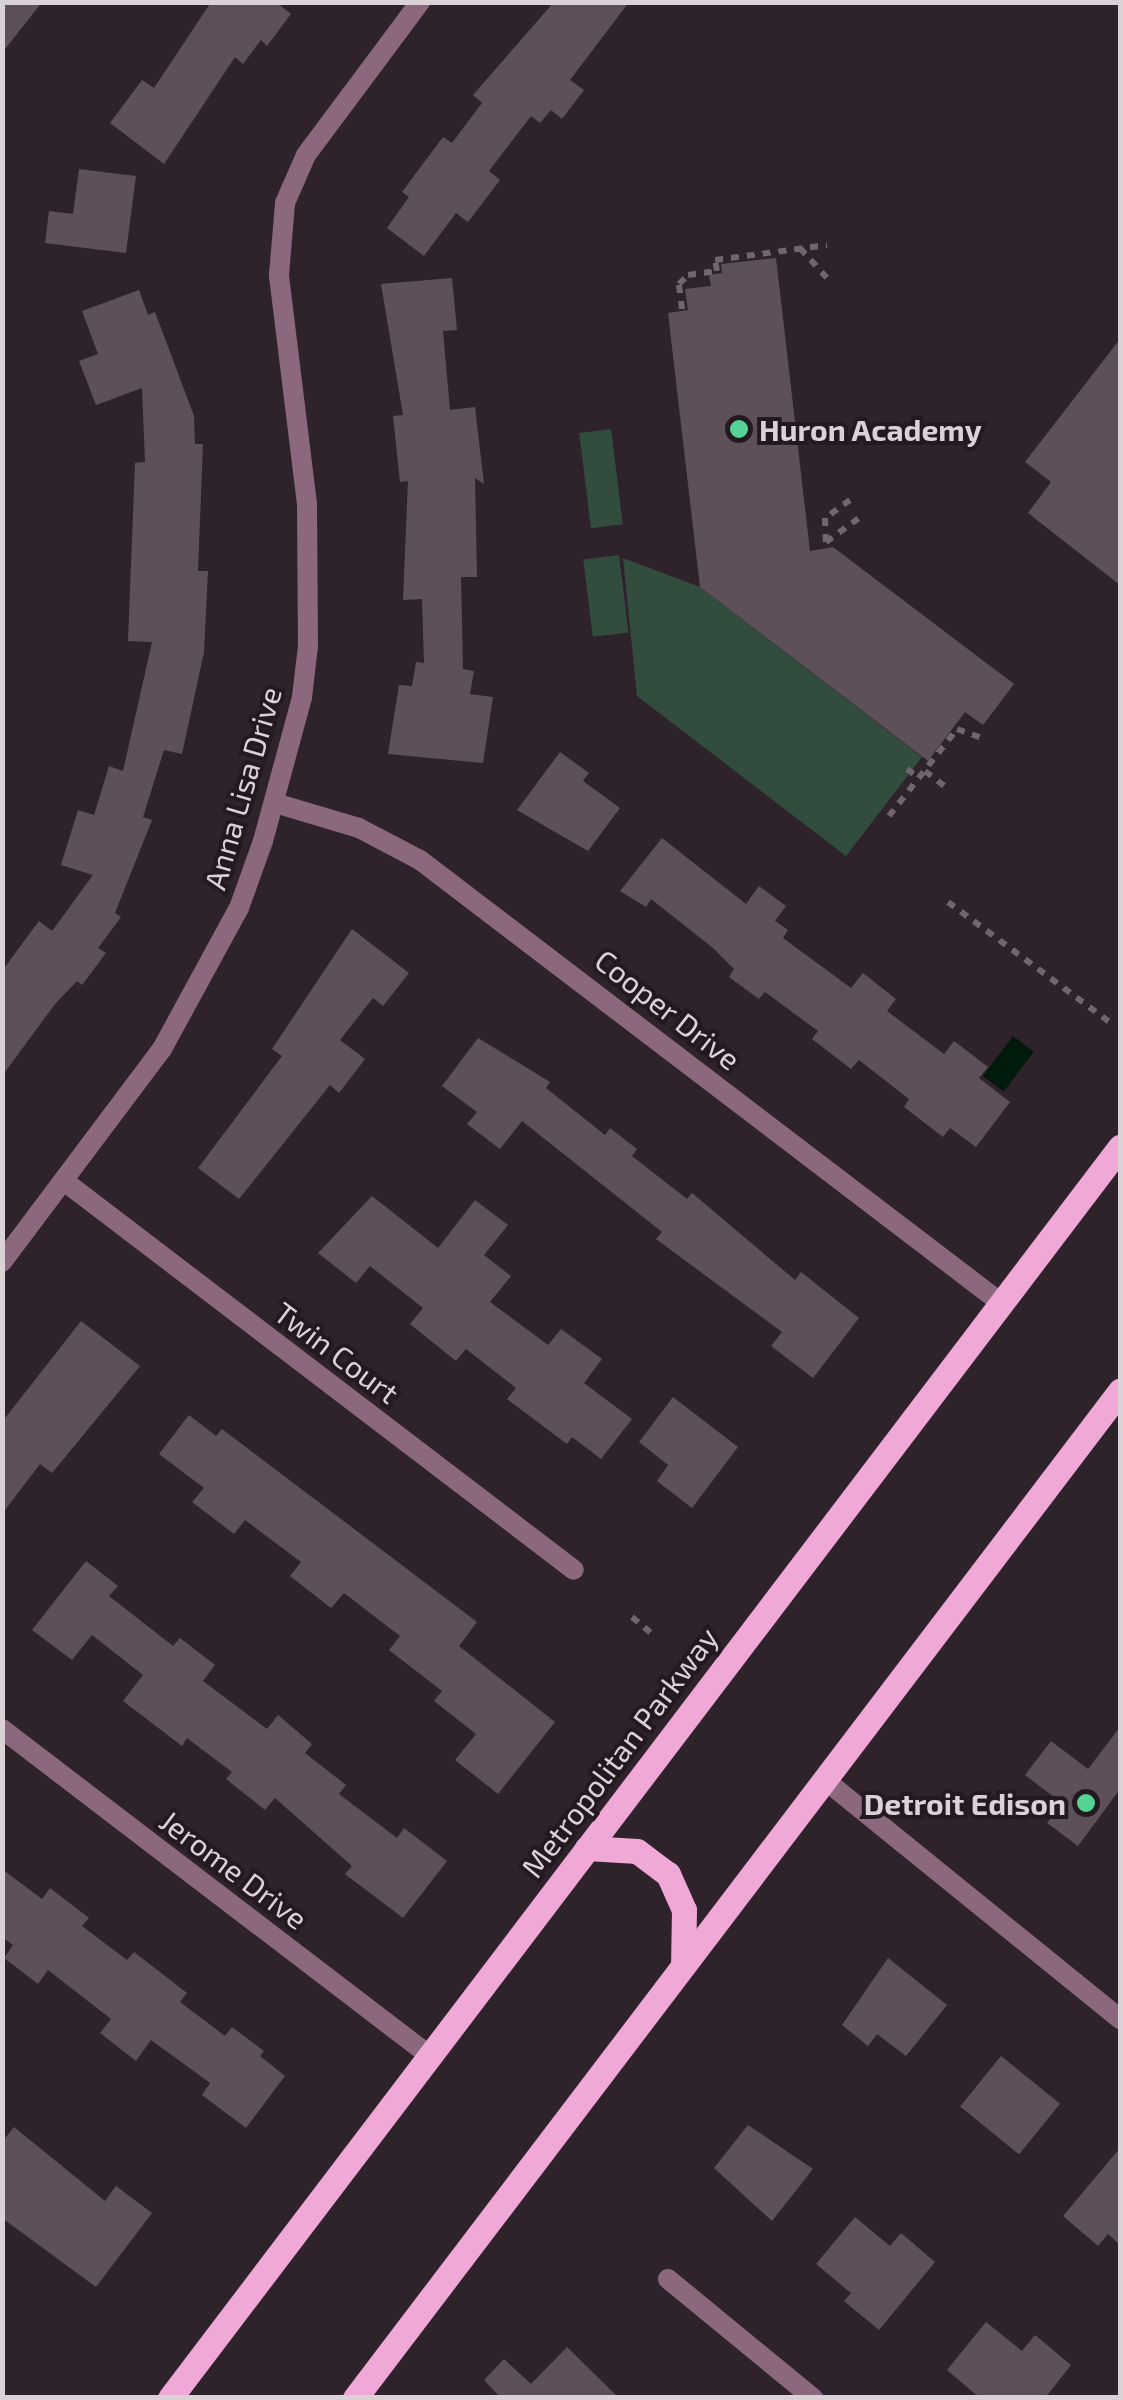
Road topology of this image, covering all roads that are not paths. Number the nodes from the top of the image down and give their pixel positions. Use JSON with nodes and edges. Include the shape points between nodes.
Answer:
{"nodes":[{"id":1,"x":420,"y":2,"type":"edge"},
{"id":2,"x":275,"y":802,"type":"junction"},
{"id":3,"x":1120,"y":1147,"type":"edge"},
{"id":4,"x":64,"y":1182,"type":"junction"},
{"id":5,"x":2,"y":1262,"type":"edge"},
{"id":6,"x":1002,"y":1303,"type":"junction"},
{"id":7,"x":1120,"y":1391,"type":"edge"},
{"id":8,"x":574,"y":1570,"type":"dead end"},
{"id":9,"x":2,"y":1729,"type":"edge"},
{"id":10,"x":824,"y":1780,"type":"junction"},
{"id":11,"x":587,"y":1848,"type":"junction"},
{"id":12,"x":684,"y":1966,"type":"junction"},
{"id":13,"x":1120,"y":2019,"type":"edge"},
{"id":14,"x":430,"y":2056,"type":"junction"},
{"id":15,"x":668,"y":2279,"type":"dead end"},
{"id":16,"x":170,"y":2398,"type":"edge"},
{"id":17,"x":356,"y":2398,"type":"edge"},
{"id":18,"x":812,"y":2398,"type":"edge"}],
"edges":[{"from":1,"to":2,"type":"street","name":"Anna Lisa Drive","via":[[306,155],[284,203],[279,275],[309,586],[302,696]]},
{"from":2,"to":4,"type":"street","name":"Anna Lisa Drive","via":[[239,908],[190,1003]]},
{"from":2,"to":6,"type":"street","name":"Cooper Drive","via":[[359,828],[460,887]]},
{"from":3,"to":6,"type":"main road","name":"Metropolitan Parkway"},
{"from":4,"to":5,"type":"street","name":"Anna Lisa Drive"},
{"from":4,"to":8,"type":"street","name":"Twin Court"},
{"from":6,"to":11,"type":"main road","name":"Metropolitan Parkway"},
{"from":7,"to":10,"type":"main road"},
{"from":9,"to":14,"type":"street","name":"Jerome Drive"},
{"from":10,"to":12,"type":"main road"},
{"from":10,"to":13,"type":"street"},
{"from":11,"to":12,"type":"main road","via":[[637,1852],[668,1874],[684,1910]]},
{"from":11,"to":14,"type":"main road","name":"Metropolitan Parkway"},
{"from":12,"to":17,"type":"main road"},
{"from":14,"to":16,"type":"main road","name":"Metropolitan Parkway"},
{"from":15,"to":18,"type":"street"}]}
